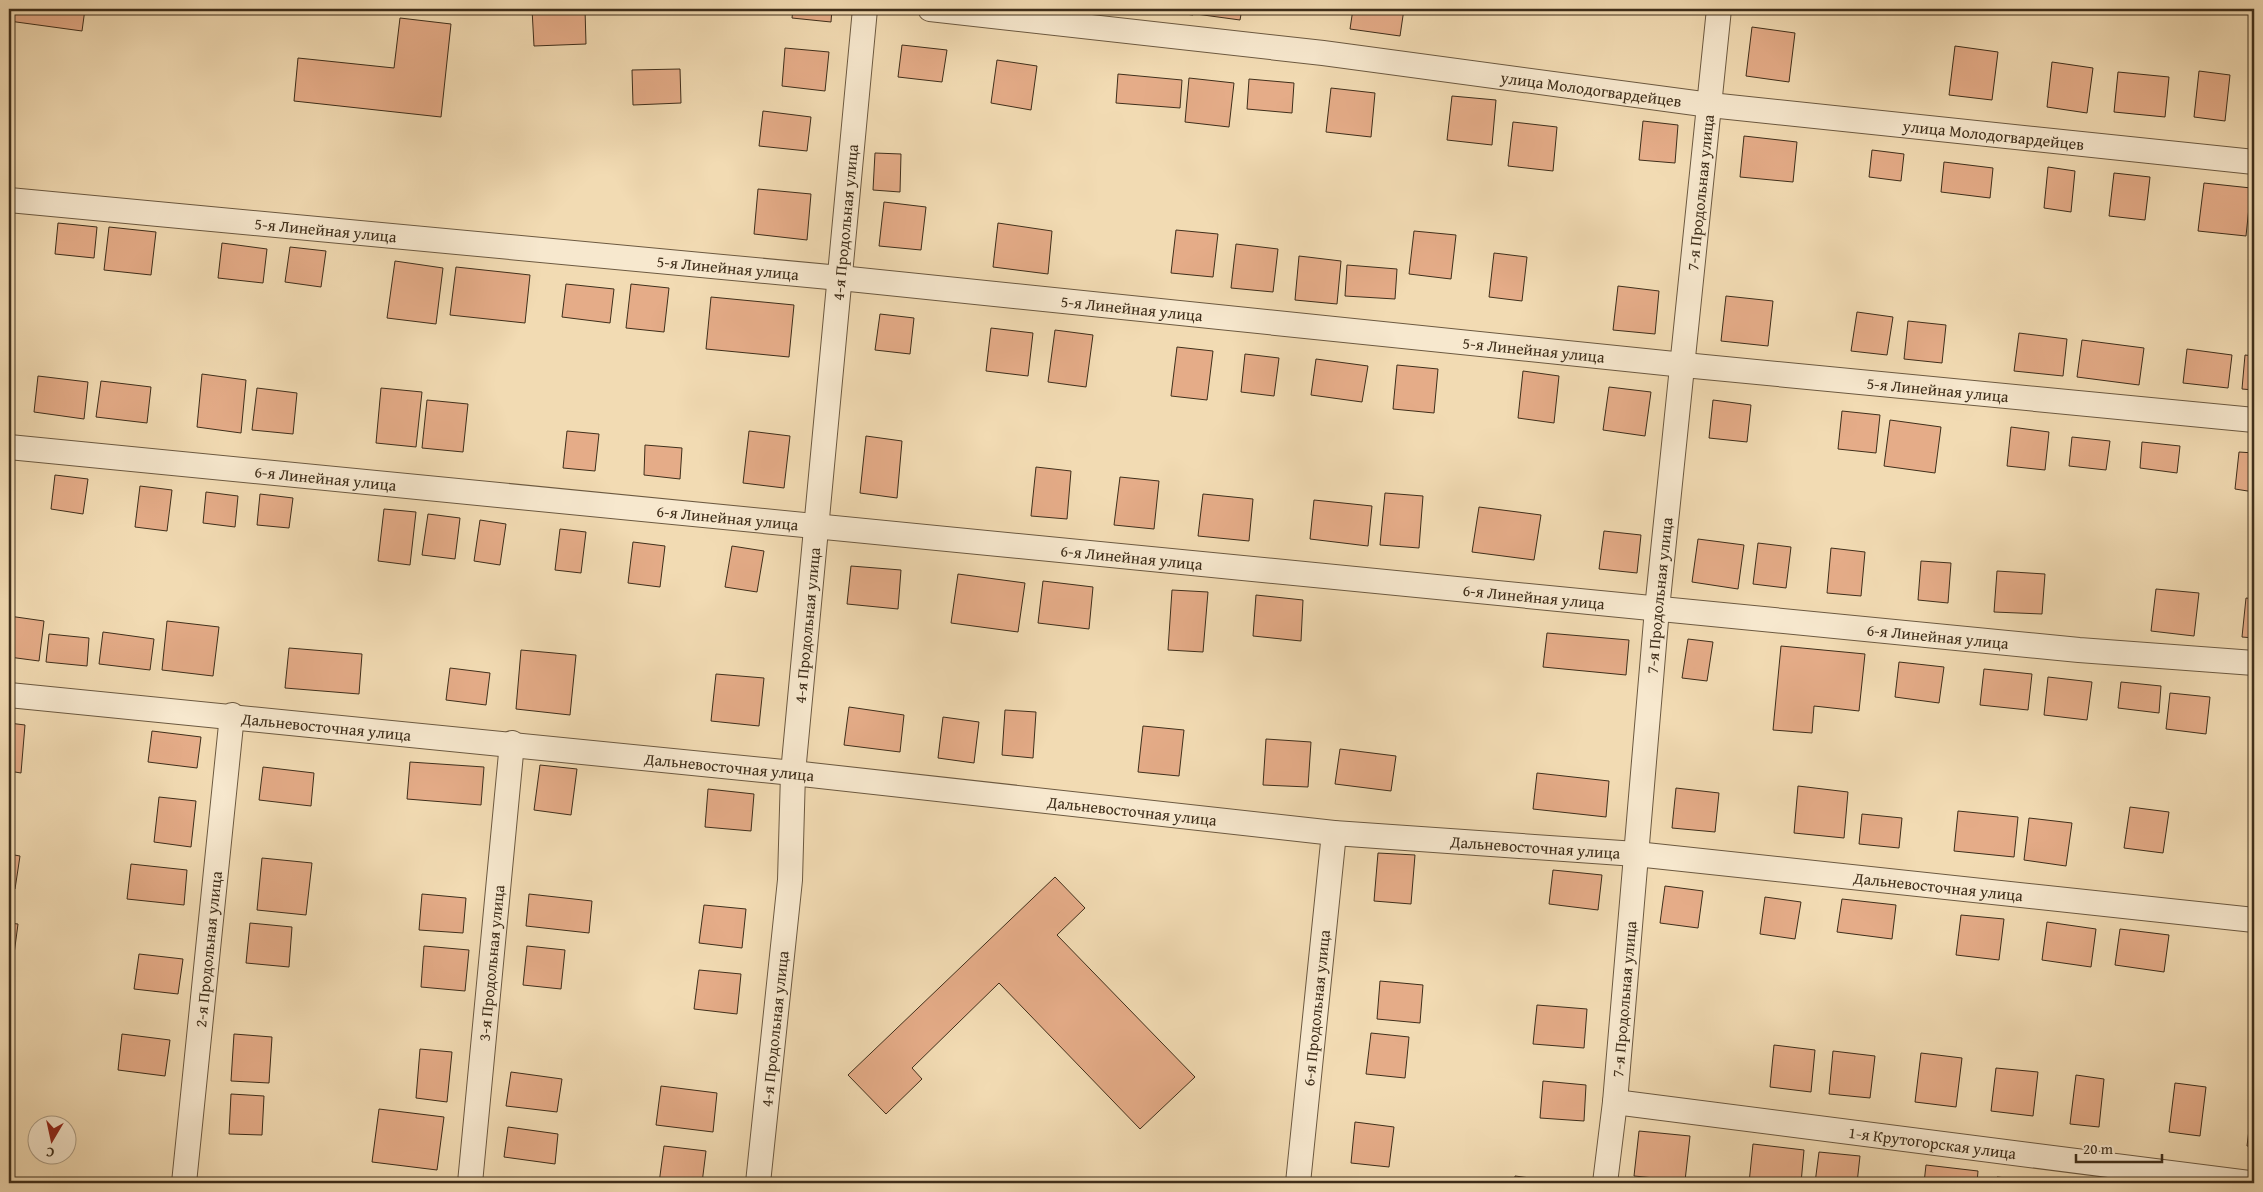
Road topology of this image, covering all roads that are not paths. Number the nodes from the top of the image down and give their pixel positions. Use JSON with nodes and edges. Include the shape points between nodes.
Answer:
{"nodes":[{"id":1,"x":864,"y":9,"type":"edge"},
{"id":2,"x":930,"y":9,"type":"edge"},
{"id":3,"x":1719,"y":9,"type":"edge"},
{"id":4,"x":1710,"y":105,"type":"junction"},
{"id":5,"x":2254,"y":162,"type":"edge"},
{"id":6,"x":9,"y":200,"type":"edge"},
{"id":7,"x":840,"y":278,"type":"junction"},
{"id":8,"x":1684,"y":365,"type":"junction"},
{"id":9,"x":2254,"y":420,"type":"edge"},
{"id":10,"x":9,"y":447,"type":"edge"},
{"id":11,"x":816,"y":526,"type":"junction"},
{"id":12,"x":1657,"y":609,"type":"junction"},
{"id":13,"x":2254,"y":663,"type":"edge"},
{"id":14,"x":9,"y":695,"type":"edge"},
{"id":15,"x":232,"y":715,"type":"junction"},
{"id":16,"x":512,"y":743,"type":"junction"},
{"id":17,"x":793,"y":772,"type":"junction"},
{"id":18,"x":1334,"y":833,"type":"junction"},
{"id":19,"x":1636,"y":854,"type":"junction"},
{"id":20,"x":2254,"y":920,"type":"edge"},
{"id":21,"x":1615,"y":1102,"type":"junction"},
{"id":22,"x":184,"y":1183,"type":"edge"},
{"id":23,"x":470,"y":1183,"type":"edge"},
{"id":24,"x":758,"y":1183,"type":"edge"},
{"id":25,"x":1298,"y":1183,"type":"edge"},
{"id":26,"x":1605,"y":1183,"type":"edge"},
{"id":27,"x":2249,"y":1183,"type":"edge"}],
"edges":[{"from":1,"to":7,"type":"street","name":"4-я Продольная улица"},
{"from":2,"to":4,"type":"street","name":"улица Молодогвардейцев","via":[[1322,52]]},
{"from":3,"to":4,"type":"street","name":"7-я Продольная улица"},
{"from":4,"to":5,"type":"street","name":"улица Молодогвардейцев"},
{"from":4,"to":8,"type":"street","name":"7-я Продольная улица"},
{"from":6,"to":7,"type":"street","name":"5-я Линейная улица"},
{"from":7,"to":8,"type":"street","name":"5-я Линейная улица"},
{"from":7,"to":11,"type":"street","name":"4-я Продольная улица"},
{"from":8,"to":9,"type":"street","name":"5-я Линейная улица"},
{"from":8,"to":12,"type":"street","name":"7-я Продольная улица"},
{"from":10,"to":11,"type":"street","name":"6-я Линейная улица"},
{"from":11,"to":12,"type":"street","name":"6-я Линейная улица"},
{"from":11,"to":17,"type":"street","name":"4-я Продольная улица"},
{"from":12,"to":13,"type":"street","name":"6-я Линейная улица","via":[[2079,650]]},
{"from":12,"to":19,"type":"street","name":"7-я Продольная улица"},
{"from":14,"to":15,"type":"street","name":"Дальневосточная улица"},
{"from":15,"to":16,"type":"street","name":"Дальневосточная улица"},
{"from":15,"to":22,"type":"street","name":"2-я Продольная улица"},
{"from":16,"to":17,"type":"street","name":"Дальневосточная улица"},
{"from":16,"to":23,"type":"street","name":"3-я Продольная улица"},
{"from":17,"to":18,"type":"street","name":"Дальневосточная улица"},
{"from":17,"to":24,"type":"street","name":"4-я Продольная улица","via":[[790,880]]},
{"from":18,"to":19,"type":"street","name":"Дальневосточная улица"},
{"from":18,"to":25,"type":"street","name":"6-я Продольная улица"},
{"from":19,"to":20,"type":"street","name":"Дальневосточная улица"},
{"from":19,"to":21,"type":"street","name":"7-я Продольная улица"},
{"from":21,"to":26,"type":"street","name":"7-я Продольная улица"},
{"from":21,"to":27,"type":"street","name":"1-я Крутогорская улица"}]}
